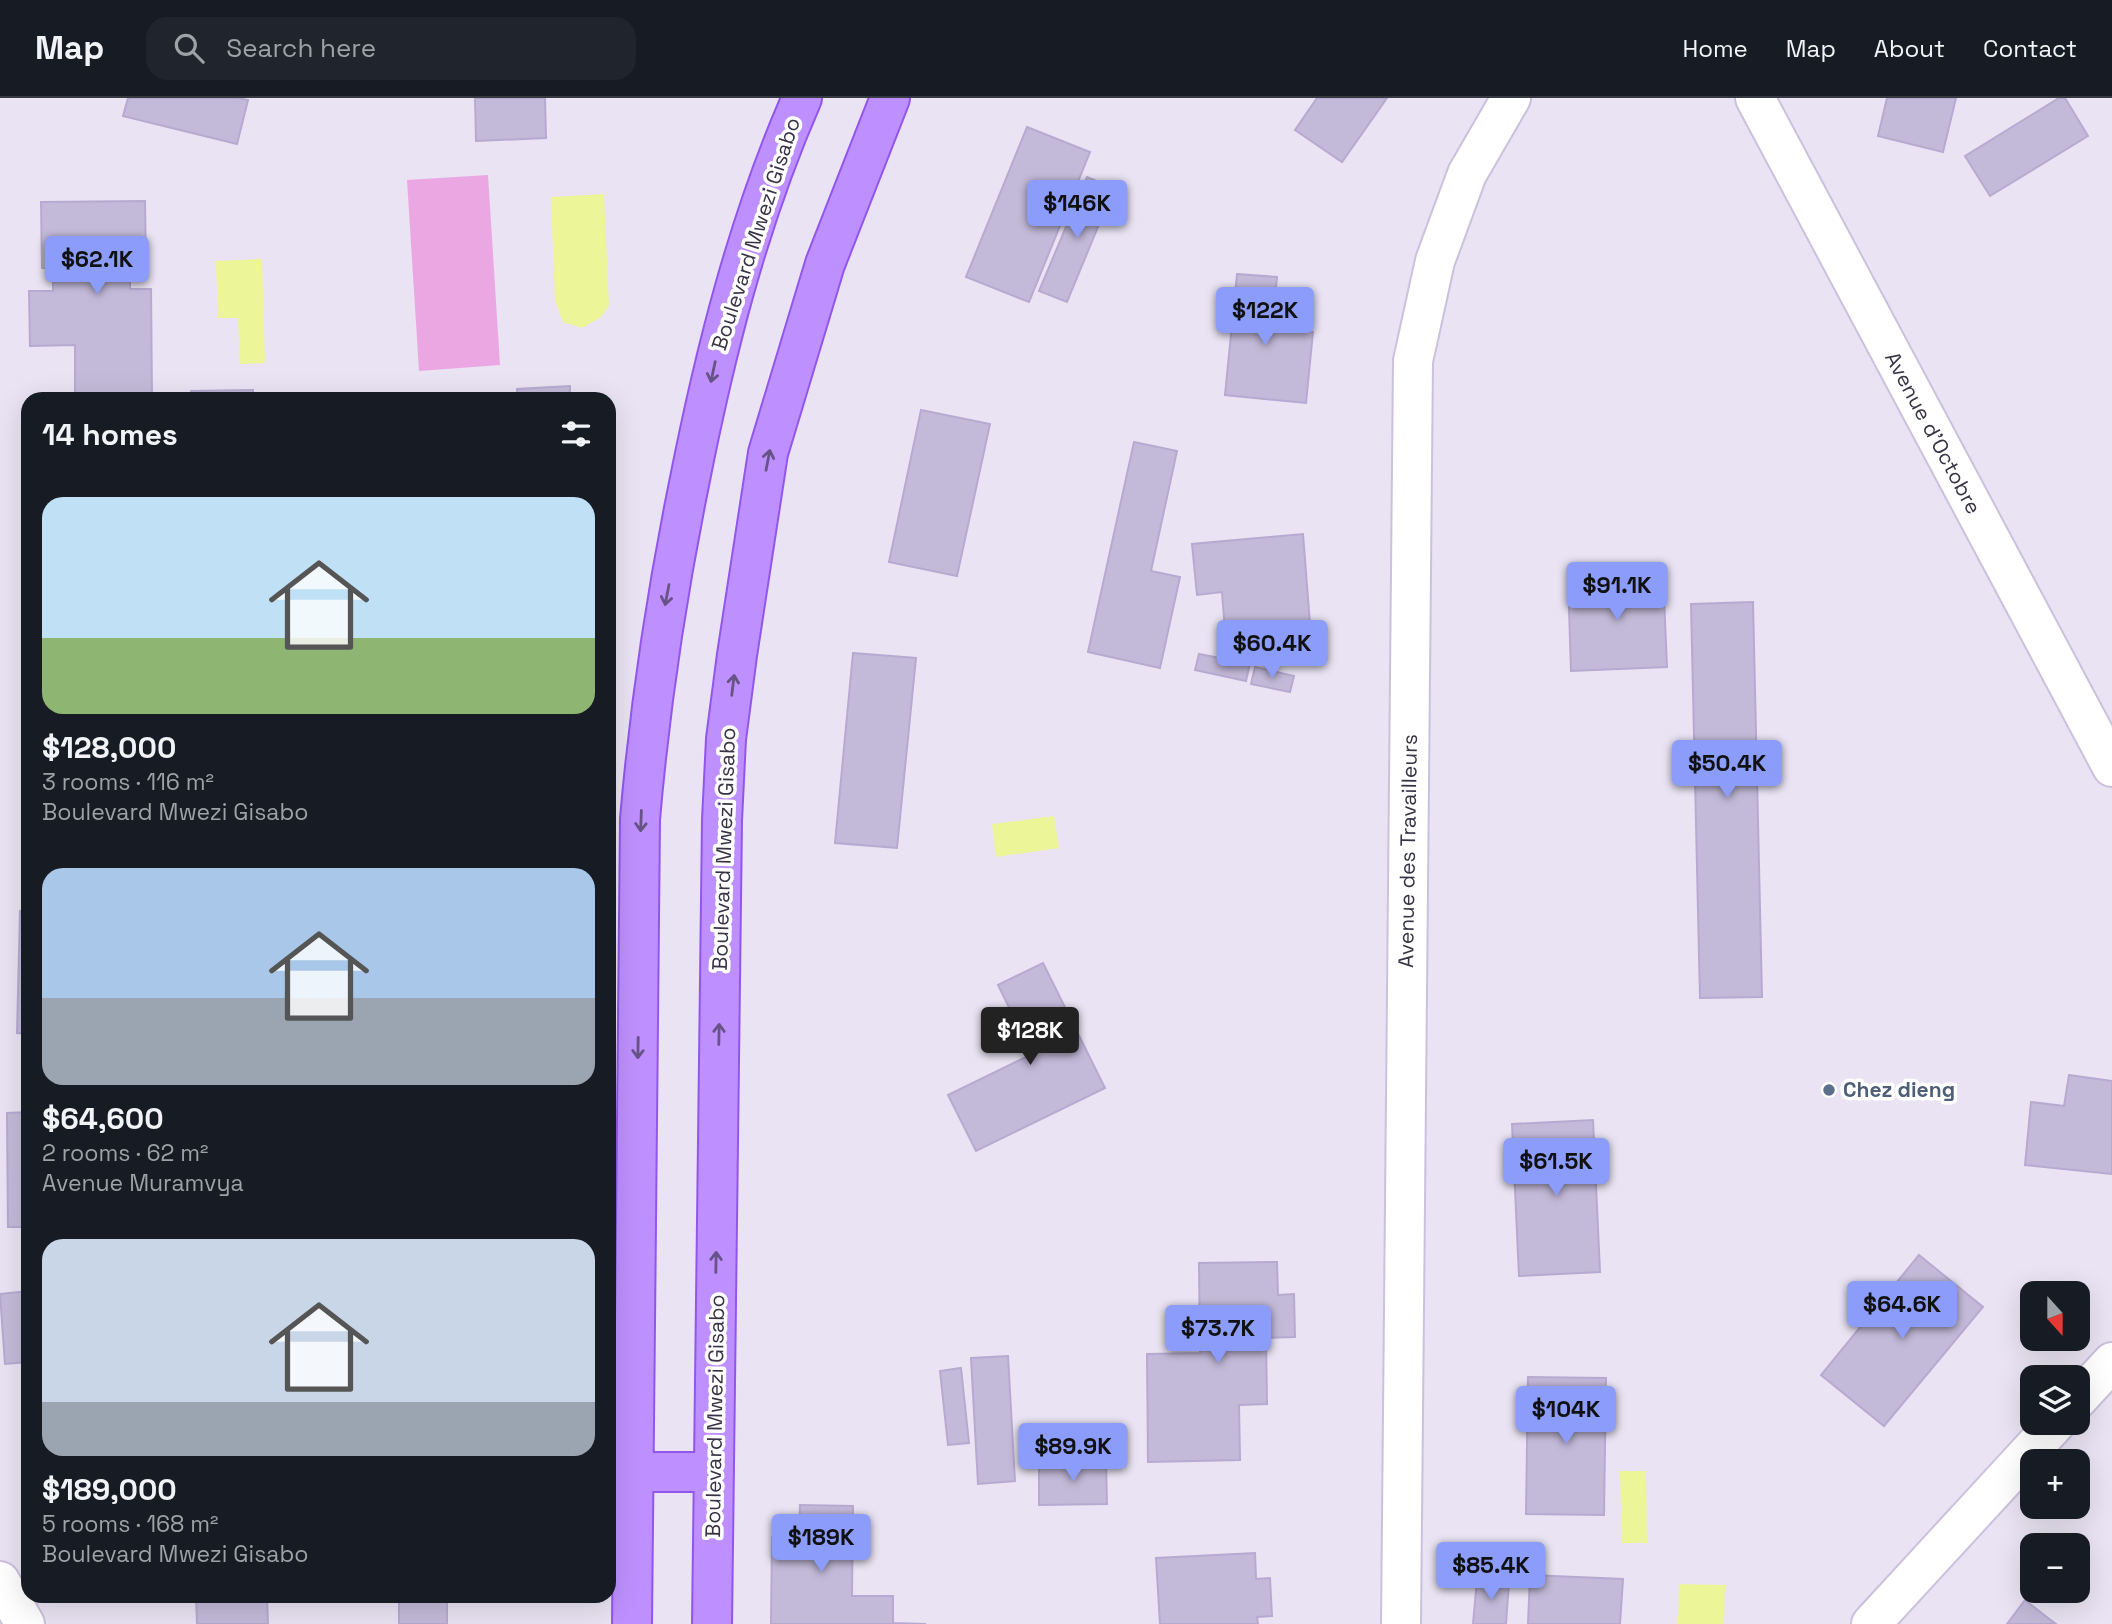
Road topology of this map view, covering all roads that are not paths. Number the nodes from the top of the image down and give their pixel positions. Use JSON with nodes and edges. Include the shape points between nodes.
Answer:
{"nodes":[{"id":1,"x":802,"y":98,"type":"edge"},
{"id":2,"x":890,"y":98,"type":"edge"},
{"id":3,"x":1511,"y":98,"type":"edge"},
{"id":4,"x":1755,"y":98,"type":"edge"},
{"id":5,"x":2112,"y":767,"type":"edge"},
{"id":6,"x":2112,"y":1362,"type":"edge"},
{"id":7,"x":2090,"y":1386,"type":"edge"},
{"id":8,"x":2045,"y":1435,"type":"edge"},
{"id":9,"x":634,"y":1472,"type":"junction"},
{"id":10,"x":714,"y":1472,"type":"junction"},
{"id":11,"x":0,"y":1581,"type":"edge"},
{"id":12,"x":25,"y":1624,"type":"edge"},
{"id":13,"x":632,"y":1624,"type":"edge"},
{"id":14,"x":712,"y":1624,"type":"edge"},
{"id":15,"x":1401,"y":1624,"type":"edge"},
{"id":16,"x":1871,"y":1624,"type":"edge"}],
"edges":[{"from":1,"to":9,"type":"main road","name":"Boulevard Mwezi Gisabo","one_way":true,"via":[[781,145],[725,317],[664,609],[648,726],[640,819]]},
{"from":10,"to":2,"type":"main road","name":"Boulevard Mwezi Gisabo","one_way":true,"via":[[726,739],[768,453],[825,264]]},
{"from":3,"to":15,"type":"street","name":"Avenue des Travailleurs","via":[[1467,174],[1434,261],[1413,361]]},
{"from":4,"to":5,"type":"street","name":"Avenue d'Octobre"},
{"from":6,"to":7,"type":"street"},
{"from":8,"to":16,"type":"street"},
{"from":9,"to":10,"type":"main road"},
{"from":9,"to":13,"type":"main road","name":"Boulevard Mwezi Gisabo"},
{"from":10,"to":14,"type":"main road","name":"Boulevard Mwezi Gisabo"},
{"from":11,"to":12,"type":"street"}]}
